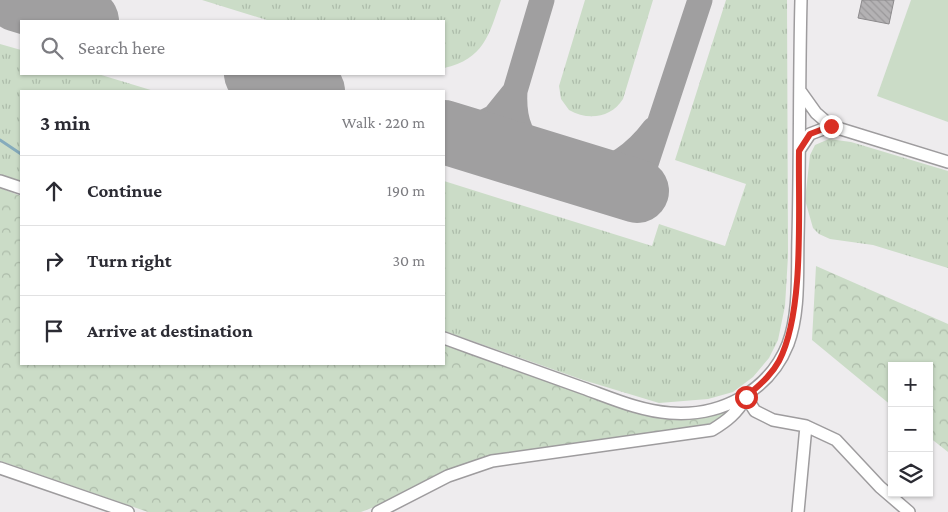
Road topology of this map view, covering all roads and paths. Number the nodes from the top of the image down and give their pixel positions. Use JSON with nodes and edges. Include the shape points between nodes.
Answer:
{"nodes":[{"id":1,"x":801,"y":0,"type":"edge"},
{"id":2,"x":800,"y":90,"type":"junction"},
{"id":3,"x":831,"y":126,"type":"junction"},
{"id":4,"x":799,"y":151,"type":"junction"},
{"id":5,"x":948,"y":162,"type":"edge"},
{"id":6,"x":0,"y":181,"type":"edge"},
{"id":7,"x":20,"y":188,"type":"edge"},
{"id":8,"x":445,"y":338,"type":"edge"},
{"id":9,"x":746,"y":397,"type":"junction"},
{"id":10,"x":806,"y":426,"type":"junction"},
{"id":11,"x":0,"y":468,"type":"edge"},
{"id":12,"x":128,"y":512,"type":"edge"},
{"id":13,"x":378,"y":512,"type":"edge"},
{"id":14,"x":798,"y":512,"type":"edge"},
{"id":15,"x":909,"y":512,"type":"edge"}],
"edges":[{"from":1,"to":2,"type":"lane"},
{"from":2,"to":3,"type":"lane","via":[[811,107]]},
{"from":2,"to":4,"type":"lane"},
{"from":3,"to":4,"type":"lane","via":[[810,134]]},
{"from":3,"to":5,"type":"lane"},
{"from":4,"to":9,"type":"lane","via":[[796,293],[792,327],[778,363],[766,380]]},
{"from":6,"to":7,"type":"lane"},
{"from":8,"to":9,"type":"lane","via":[[608,397],[669,413],[695,414]]},
{"from":9,"to":10,"type":"lane","via":[[755,411],[773,420]]},
{"from":9,"to":13,"type":"lane","via":[[726,422],[712,430],[492,461],[448,476]]},
{"from":10,"to":14,"type":"lane"},
{"from":10,"to":15,"type":"lane","via":[[836,440],[880,487]]},
{"from":11,"to":12,"type":"lane"}]}
